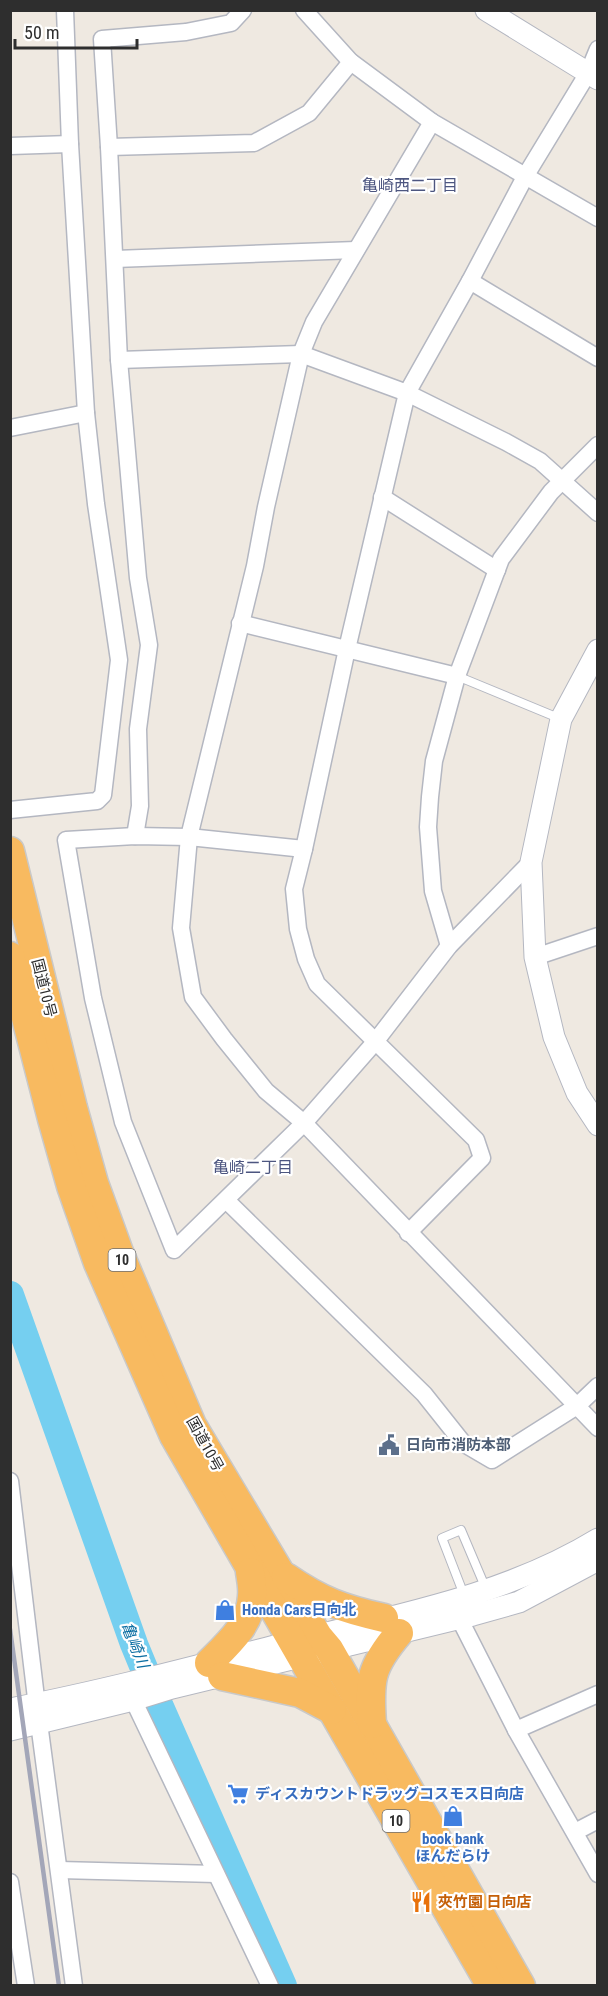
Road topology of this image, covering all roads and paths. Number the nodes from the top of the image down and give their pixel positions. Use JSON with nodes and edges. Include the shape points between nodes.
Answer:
{"nodes":[{"id":1,"x":65,"y":10,"type":"edge"},
{"id":2,"x":243,"y":10,"type":"edge"},
{"id":3,"x":304,"y":10,"type":"edge"},
{"id":4,"x":486,"y":10,"type":"edge"},
{"id":5,"x":597,"y":49,"type":"edge"},
{"id":6,"x":351,"y":62,"type":"junction"},
{"id":7,"x":593,"y":76,"type":"edge"},
{"id":8,"x":432,"y":122,"type":"junction"},
{"id":9,"x":70,"y":144,"type":"junction"},
{"id":10,"x":10,"y":146,"type":"edge"},
{"id":11,"x":110,"y":147,"type":"junction"},
{"id":12,"x":526,"y":175,"type":"junction"},
{"id":13,"x":597,"y":218,"type":"edge"},
{"id":14,"x":356,"y":250,"type":"junction"},
{"id":15,"x":115,"y":259,"type":"junction"},
{"id":16,"x":470,"y":281,"type":"junction"},
{"id":17,"x":301,"y":354,"type":"junction"},
{"id":18,"x":597,"y":358,"type":"edge"},
{"id":19,"x":119,"y":360,"type":"junction"},
{"id":20,"x":407,"y":393,"type":"junction"},
{"id":21,"x":86,"y":413,"type":"junction"},
{"id":22,"x":10,"y":428,"type":"edge"},
{"id":23,"x":597,"y":445,"type":"edge"},
{"id":24,"x":562,"y":482,"type":"junction"},
{"id":25,"x":382,"y":497,"type":"junction"},
{"id":26,"x":597,"y":513,"type":"edge"},
{"id":27,"x":497,"y":570,"type":"junction"},
{"id":28,"x":240,"y":623,"type":"junction"},
{"id":29,"x":347,"y":649,"type":"junction"},
{"id":30,"x":597,"y":650,"type":"edge"},
{"id":31,"x":457,"y":676,"type":"junction"},
{"id":32,"x":561,"y":719,"type":"junction"},
{"id":33,"x":10,"y":810,"type":"edge"},
{"id":34,"x":135,"y":836,"type":"junction"},
{"id":35,"x":189,"y":837,"type":"junction"},
{"id":36,"x":304,"y":849,"type":"junction"},
{"id":37,"x":10,"y":851,"type":"edge"},
{"id":38,"x":531,"y":862,"type":"junction"},
{"id":39,"x":597,"y":936,"type":"edge"},
{"id":40,"x":449,"y":946,"type":"junction"},
{"id":41,"x":10,"y":956,"type":"edge"},
{"id":42,"x":535,"y":957,"type":"junction"},
{"id":43,"x":375,"y":1042,"type":"junction"},
{"id":44,"x":304,"y":1124,"type":"junction"},
{"id":45,"x":597,"y":1125,"type":"edge"},
{"id":46,"x":227,"y":1201,"type":"junction"},
{"id":47,"x":408,"y":1233,"type":"junction"},
{"id":48,"x":597,"y":1386,"type":"edge"},
{"id":49,"x":578,"y":1406,"type":"junction"},
{"id":50,"x":597,"y":1428,"type":"edge"},
{"id":51,"x":10,"y":1481,"type":"edge"},
{"id":52,"x":597,"y":1539,"type":"edge"},
{"id":53,"x":597,"y":1560,"type":"edge"},
{"id":54,"x":250,"y":1570,"type":"junction"},
{"id":55,"x":282,"y":1575,"type":"junction"},
{"id":56,"x":491,"y":1599,"type":"junction"},
{"id":57,"x":462,"y":1608,"type":"junction"},
{"id":58,"x":392,"y":1626,"type":"junction"},
{"id":59,"x":310,"y":1646,"type":"junction"},
{"id":60,"x":215,"y":1669,"type":"junction"},
{"id":61,"x":129,"y":1691,"type":"junction"},
{"id":62,"x":597,"y":1694,"type":"edge"},
{"id":63,"x":10,"y":1709,"type":"edge"},
{"id":64,"x":332,"y":1710,"type":"junction"},
{"id":65,"x":38,"y":1713,"type":"junction"},
{"id":66,"x":372,"y":1724,"type":"junction"},
{"id":67,"x":10,"y":1730,"type":"edge"},
{"id":68,"x":516,"y":1730,"type":"junction"},
{"id":69,"x":597,"y":1820,"type":"edge"},
{"id":70,"x":575,"y":1832,"type":"junction"},
{"id":71,"x":59,"y":1870,"type":"junction"},
{"id":72,"x":216,"y":1874,"type":"junction"},
{"id":73,"x":597,"y":1874,"type":"edge"},
{"id":74,"x":10,"y":1882,"type":"edge"},
{"id":75,"x":26,"y":1985,"type":"edge"},
{"id":76,"x":74,"y":1986,"type":"edge"},
{"id":77,"x":270,"y":1986,"type":"edge"},
{"id":78,"x":490,"y":1986,"type":"edge"},
{"id":79,"x":521,"y":1986,"type":"edge"}],
"edges":[{"from":1,"to":9,"type":"street"},
{"from":2,"to":11,"type":"street","via":[[231,23],[186,32],[102,39]]},
{"from":3,"to":6,"type":"street"},
{"from":4,"to":7,"type":"street"},
{"from":5,"to":7,"type":"street"},
{"from":6,"to":8,"type":"street"},
{"from":6,"to":11,"type":"street","via":[[309,113],[254,142]]},
{"from":7,"to":12,"type":"street"},
{"from":8,"to":12,"type":"street"},
{"from":8,"to":14,"type":"street"},
{"from":9,"to":10,"type":"street"},
{"from":9,"to":21,"type":"street"},
{"from":11,"to":15,"type":"street"},
{"from":12,"to":13,"type":"street"},
{"from":12,"to":16,"type":"street"},
{"from":14,"to":15,"type":"street"},
{"from":14,"to":17,"type":"street","via":[[314,322]]},
{"from":15,"to":19,"type":"street"},
{"from":16,"to":18,"type":"street"},
{"from":16,"to":20,"type":"street"},
{"from":17,"to":19,"type":"street"},
{"from":17,"to":20,"type":"street"},
{"from":17,"to":28,"type":"street"},
{"from":19,"to":34,"type":"street","via":[[138,578],[149,645],[138,729],[140,806]]},
{"from":20,"to":24,"type":"street","via":[[506,441],[540,461]]},
{"from":20,"to":25,"type":"street"},
{"from":21,"to":22,"type":"street"},
{"from":21,"to":33,"type":"street","via":[[119,660],[103,795],[97,801]]},
{"from":23,"to":24,"type":"street"},
{"from":24,"to":26,"type":"street"},
{"from":24,"to":27,"type":"street","via":[[522,530]]},
{"from":25,"to":27,"type":"street"},
{"from":25,"to":29,"type":"street"},
{"from":27,"to":31,"type":"street"},
{"from":28,"to":29,"type":"street"},
{"from":28,"to":35,"type":"street"},
{"from":29,"to":31,"type":"street"},
{"from":29,"to":36,"type":"street"},
{"from":30,"to":32,"type":"street"},
{"from":31,"to":32,"type":"lane"},
{"from":31,"to":40,"type":"street","via":[[434,761],[428,827],[433,891]]},
{"from":32,"to":38,"type":"street"},
{"from":34,"to":35,"type":"street"},
{"from":34,"to":46,"type":"street","via":[[66,840],[93,998],[120,1111],[174,1250]]},
{"from":35,"to":36,"type":"street"},
{"from":35,"to":44,"type":"street","via":[[181,928],[193,996],[266,1091]]},
{"from":36,"to":43,"type":"street","via":[[294,889],[306,959],[317,984]]},
{"from":37,"to":55,"type":"highway","name":"国道10号","number":"10","via":[[76,1119],[119,1252],[192,1425]]},
{"from":38,"to":40,"type":"street"},
{"from":38,"to":42,"type":"street"},
{"from":39,"to":42,"type":"street"},
{"from":40,"to":43,"type":"street"},
{"from":41,"to":54,"type":"highway","name":"国道10号","number":"10","via":[[71,1186],[98,1263],[174,1436]]},
{"from":42,"to":45,"type":"street","via":[[554,1037],[577,1093]]},
{"from":43,"to":44,"type":"street"},
{"from":43,"to":47,"type":"street","via":[[477,1140],[482,1158]]},
{"from":44,"to":46,"type":"street"},
{"from":44,"to":47,"type":"street"},
{"from":46,"to":49,"type":"street","via":[[424,1394],[463,1443],[492,1460]]},
{"from":47,"to":49,"type":"street"},
{"from":48,"to":49,"type":"street"},
{"from":49,"to":50,"type":"street"},
{"from":51,"to":65,"type":"street"},
{"from":52,"to":56,"type":"street","via":[[512,1581]]},
{"from":53,"to":56,"type":"street","via":[[519,1602]]},
{"from":54,"to":59,"type":"highway","name":"国道10号","number":"10"},
{"from":54,"to":60,"type":"highway","via":[[252,1596],[247,1618]]},
{"from":55,"to":58,"type":"highway","via":[[331,1604]]},
{"from":55,"to":59,"type":"highway","name":"国道10号","number":"10"},
{"from":56,"to":57,"type":"street"},
{"from":56,"to":57,"type":"lane","via":[[461,1530],[442,1538]]},
{"from":57,"to":58,"type":"street"},
{"from":57,"to":68,"type":"street"},
{"from":58,"to":59,"type":"street"},
{"from":58,"to":66,"type":"highway","via":[[374,1669]]},
{"from":59,"to":60,"type":"street"},
{"from":59,"to":64,"type":"highway","name":"国道10号","number":"10"},
{"from":59,"to":66,"type":"highway","name":"国道10号","number":"10"},
{"from":60,"to":61,"type":"street"},
{"from":60,"to":64,"type":"highway","via":[[300,1693]]},
{"from":61,"to":65,"type":"street"},
{"from":61,"to":72,"type":"street"},
{"from":62,"to":68,"type":"street"},
{"from":63,"to":65,"type":"street"},
{"from":64,"to":78,"type":"highway","name":"国道10号","number":"10"},
{"from":65,"to":67,"type":"street"},
{"from":65,"to":71,"type":"street"},
{"from":66,"to":79,"type":"highway","name":"国道10号","number":"10"},
{"from":68,"to":70,"type":"street"},
{"from":69,"to":70,"type":"street"},
{"from":70,"to":73,"type":"street"},
{"from":71,"to":72,"type":"street"},
{"from":71,"to":76,"type":"street"},
{"from":72,"to":77,"type":"street"},
{"from":74,"to":75,"type":"street"}]}
